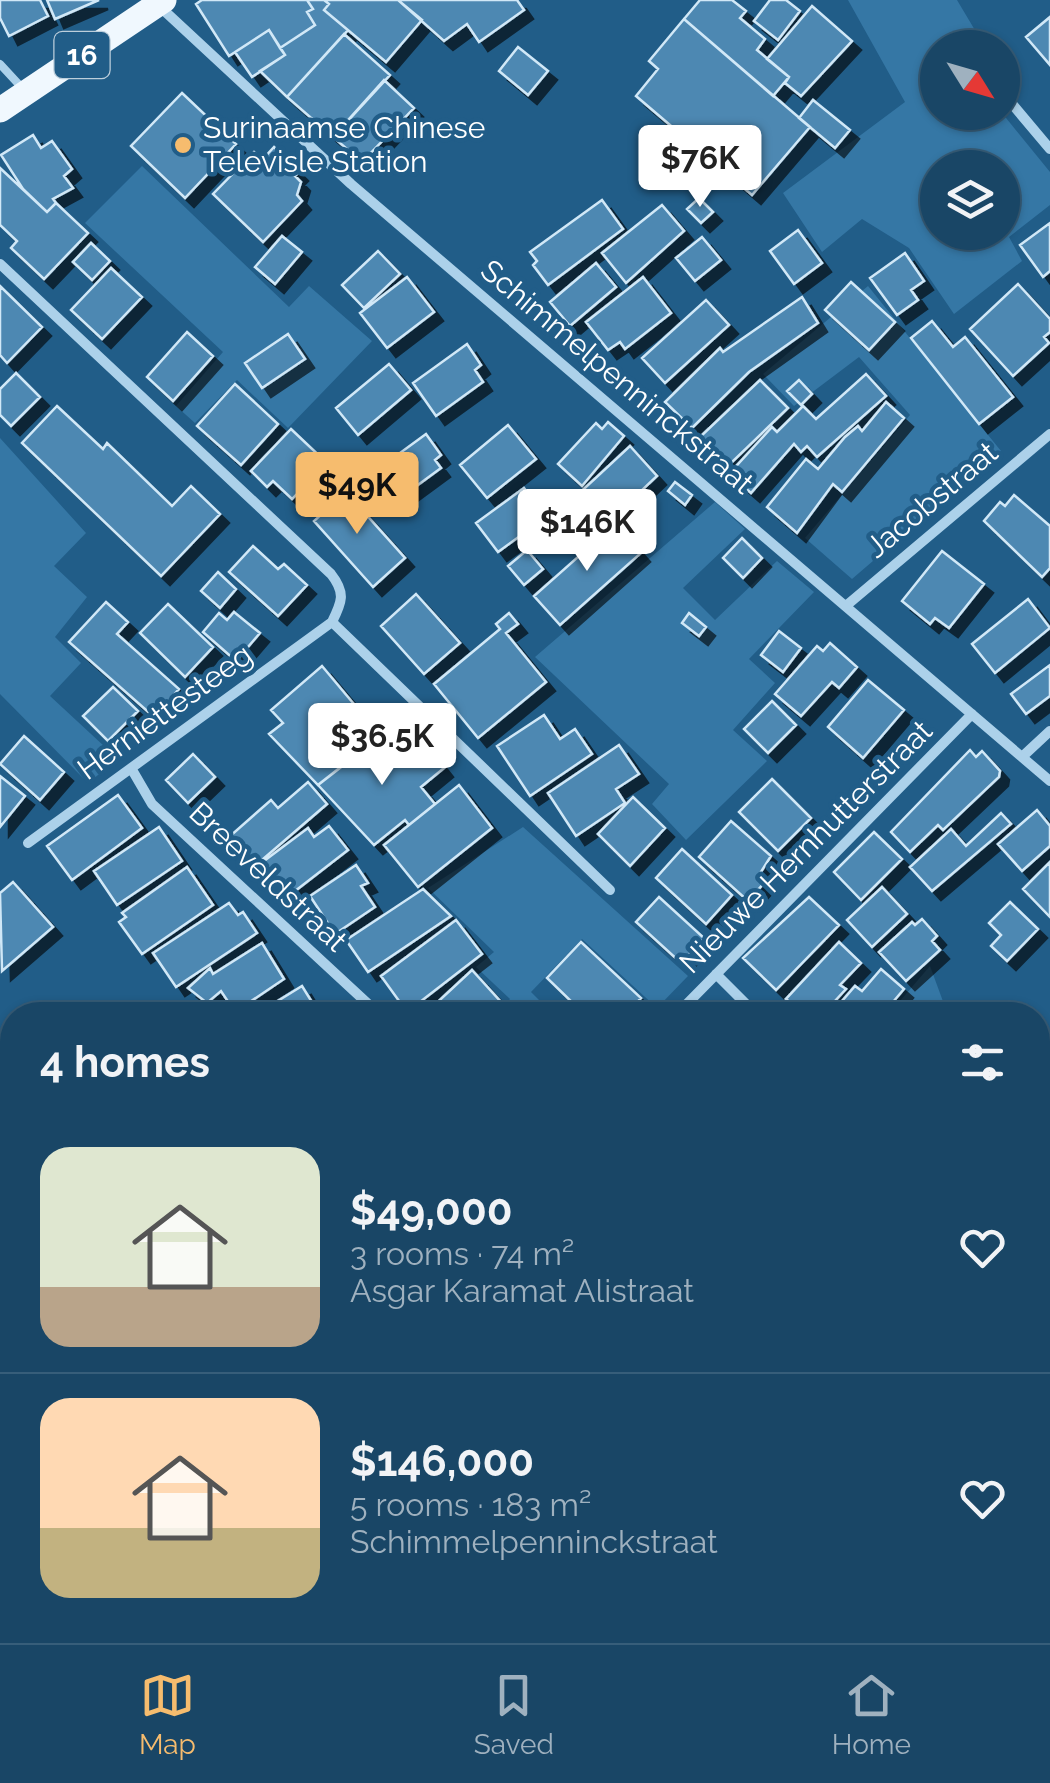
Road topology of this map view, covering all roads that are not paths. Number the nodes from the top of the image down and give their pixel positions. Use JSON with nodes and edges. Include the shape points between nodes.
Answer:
{"nodes":[{"id":1,"x":160,"y":2,"type":"edge"},
{"id":2,"x":0,"y":64,"type":"edge"},
{"id":3,"x":26,"y":92,"type":"junction"},
{"id":4,"x":0,"y":110,"type":"edge"},
{"id":5,"x":1020,"y":113,"type":"edge"},
{"id":6,"x":1050,"y":149,"type":"edge"},
{"id":7,"x":0,"y":264,"type":"edge"},
{"id":8,"x":1050,"y":434,"type":"edge"},
{"id":9,"x":847,"y":605,"type":"junction"},
{"id":10,"x":332,"y":622,"type":"junction"},
{"id":11,"x":972,"y":714,"type":"junction"},
{"id":12,"x":1050,"y":732,"type":"edge"},
{"id":13,"x":1022,"y":757,"type":"junction"},
{"id":14,"x":131,"y":768,"type":"junction"},
{"id":15,"x":1050,"y":781,"type":"edge"},
{"id":16,"x":28,"y":843,"type":"dead end"},
{"id":17,"x":610,"y":890,"type":"dead end"},
{"id":18,"x":716,"y":974,"type":"junction"},
{"id":19,"x":366,"y":1002,"type":"edge"},
{"id":20,"x":689,"y":1002,"type":"edge"},
{"id":21,"x":744,"y":1002,"type":"edge"}],
"edges":[{"from":1,"to":3,"type":"main road","number":"16"},
{"from":1,"to":9,"type":"street","name":"Schimmelpenninckstraat","via":[[351,184]]},
{"from":2,"to":3,"type":"lane"},
{"from":3,"to":4,"type":"main road","number":"16"},
{"from":5,"to":6,"type":"street"},
{"from":7,"to":10,"type":"street","via":[[331,574],[343,600]]},
{"from":8,"to":9,"type":"street","name":"Jacobstraat"},
{"from":9,"to":11,"type":"street","name":"Schimmelpenninckstraat"},
{"from":10,"to":14,"type":"street","name":"Herniettesteeg"},
{"from":10,"to":17,"type":"street"},
{"from":11,"to":13,"type":"street","name":"Schimmelpenninckstraat"},
{"from":11,"to":18,"type":"street","name":"Nieuwe Hernhutterstraat"},
{"from":12,"to":13,"type":"street"},
{"from":13,"to":15,"type":"street","name":"Schimmelpenninckstraat"},
{"from":14,"to":16,"type":"street","name":"Herniettesteeg"},
{"from":14,"to":19,"type":"street","name":"Breeveldstraat","via":[[152,804]]},
{"from":18,"to":20,"type":"street","name":"Nieuwe Hernhutterstraat"},
{"from":18,"to":21,"type":"street"}]}
